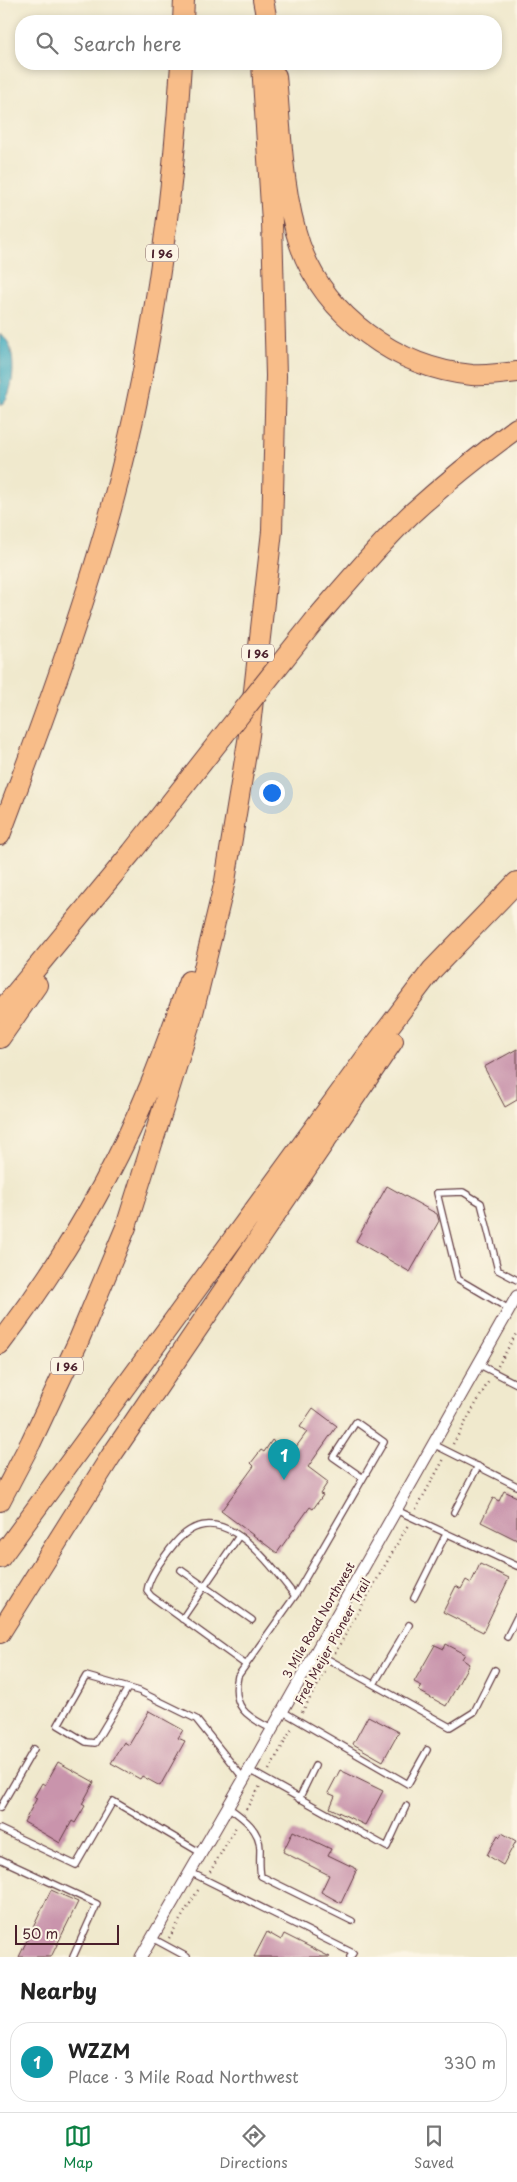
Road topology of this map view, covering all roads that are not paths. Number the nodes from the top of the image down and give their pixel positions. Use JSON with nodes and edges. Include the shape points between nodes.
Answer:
{"nodes":[{"id":1,"x":184,"y":0,"type":"edge"},
{"id":2,"x":258,"y":0,"type":"edge"},
{"id":3,"x":263,"y":0,"type":"edge"},
{"id":4,"x":184,"y":15,"type":"edge"},
{"id":5,"x":259,"y":15,"type":"edge"},
{"id":6,"x":266,"y":15,"type":"edge"},
{"id":7,"x":181,"y":70,"type":"edge"},
{"id":8,"x":262,"y":70,"type":"edge"},
{"id":9,"x":275,"y":70,"type":"edge"},
{"id":10,"x":517,"y":372,"type":"edge"},
{"id":11,"x":517,"y":428,"type":"edge"},
{"id":12,"x":36,"y":740,"type":"junction"},
{"id":13,"x":0,"y":812,"type":"edge"},
{"id":14,"x":0,"y":835,"type":"edge"},
{"id":15,"x":225,"y":881,"type":"junction"},
{"id":16,"x":517,"y":882,"type":"edge"},
{"id":17,"x":61,"y":939,"type":"junction"},
{"id":18,"x":432,"y":970,"type":"junction"},
{"id":19,"x":0,"y":1012,"type":"edge"},
{"id":20,"x":0,"y":1038,"type":"edge"},
{"id":21,"x":517,"y":1280,"type":"edge"},
{"id":22,"x":517,"y":1296,"type":"edge"},
{"id":23,"x":509,"y":1309,"type":"junction"},
{"id":24,"x":0,"y":1344,"type":"edge"},
{"id":25,"x":478,"y":1364,"type":"junction"},
{"id":26,"x":517,"y":1384,"type":"edge"},
{"id":27,"x":433,"y":1444,"type":"junction"},
{"id":28,"x":478,"y":1466,"type":"junction"},
{"id":29,"x":363,"y":1478,"type":"junction"},
{"id":30,"x":517,"y":1486,"type":"edge"},
{"id":31,"x":0,"y":1502,"type":"edge"},
{"id":32,"x":396,"y":1510,"type":"junction"},
{"id":33,"x":454,"y":1512,"type":"dead end"},
{"id":34,"x":446,"y":1534,"type":"junction"},
{"id":35,"x":239,"y":1536,"type":"junction"},
{"id":36,"x":0,"y":1558,"type":"edge"},
{"id":37,"x":517,"y":1566,"type":"edge"},
{"id":38,"x":181,"y":1570,"type":"dead end"},
{"id":39,"x":204,"y":1586,"type":"junction"},
{"id":40,"x":295,"y":1596,"type":"junction"},
{"id":41,"x":414,"y":1598,"type":"dead end"},
{"id":42,"x":517,"y":1617,"type":"edge"},
{"id":43,"x":182,"y":1618,"type":"junction"},
{"id":44,"x":252,"y":1620,"type":"dead end"},
{"id":45,"x":409,"y":1625,"type":"dead end"},
{"id":46,"x":0,"y":1633,"type":"edge"},
{"id":47,"x":506,"y":1637,"type":"dead end"},
{"id":48,"x":315,"y":1652,"type":"junction"},
{"id":49,"x":246,"y":1665,"type":"junction"},
{"id":50,"x":495,"y":1670,"type":"dead end"},
{"id":51,"x":374,"y":1684,"type":"junction"},
{"id":52,"x":128,"y":1688,"type":"junction"},
{"id":53,"x":282,"y":1711,"type":"junction"},
{"id":54,"x":272,"y":1729,"type":"junction"},
{"id":55,"x":34,"y":1749,"type":"dead end"},
{"id":56,"x":427,"y":1750,"type":"dead end"},
{"id":57,"x":315,"y":1766,"type":"dead end"},
{"id":58,"x":246,"y":1774,"type":"junction"},
{"id":59,"x":299,"y":1799,"type":"junction"},
{"id":60,"x":406,"y":1806,"type":"dead end"},
{"id":61,"x":228,"y":1807,"type":"junction"},
{"id":62,"x":0,"y":1808,"type":"edge"},
{"id":63,"x":0,"y":1829,"type":"edge"},
{"id":64,"x":201,"y":1853,"type":"junction"},
{"id":65,"x":0,"y":1859,"type":"edge"},
{"id":66,"x":190,"y":1872,"type":"junction"},
{"id":67,"x":352,"y":1921,"type":"dead end"},
{"id":68,"x":152,"y":1938,"type":"junction"},
{"id":69,"x":72,"y":1957,"type":"edge"},
{"id":70,"x":141,"y":1957,"type":"edge"},
{"id":71,"x":187,"y":1957,"type":"edge"},
{"id":72,"x":350,"y":1957,"type":"edge"}],
"edges":[{"from":1,"to":4,"type":"highway"},
{"from":2,"to":5,"type":"highway"},
{"from":3,"to":6,"type":"highway"},
{"from":7,"to":12,"type":"highway","number":"I 96","via":[[178,121],[158,283],[138,393],[87,592]]},
{"from":8,"to":15,"type":"highway","number":"I 96","via":[[272,222],[276,376],[272,531],[249,735]]},
{"from":9,"to":10,"type":"highway","via":[[287,182],[299,243],[332,301],[351,321],[381,344],[423,364],[473,375]]},
{"from":11,"to":17,"type":"highway","bridge":true,"via":[[467,466],[372,555],[315,620]]},
{"from":12,"to":13,"type":"highway"},
{"from":12,"to":14,"type":"highway","number":"I 96"},
{"from":15,"to":24,"type":"highway","via":[[152,1082],[121,1147],[77,1230]]},
{"from":15,"to":31,"type":"highway","number":"I 96","via":[[192,1013],[126,1227],[78,1342]]},
{"from":16,"to":18,"type":"highway"},
{"from":17,"to":19,"type":"highway"},
{"from":17,"to":20,"type":"highway","via":[[39,982]]},
{"from":18,"to":36,"type":"highway"},
{"from":18,"to":46,"type":"highway","via":[[387,1051],[110,1456]]},
{"from":21,"to":23,"type":"lane","via":[[498,1270],[481,1203],[463,1192],[437,1193],[458,1278]]},
{"from":22,"to":23,"type":"street","name":"3 Mile Road Northwest"},
{"from":23,"to":25,"type":"street","name":"3 Mile Road Northwest"},
{"from":25,"to":26,"type":"lane"},
{"from":25,"to":27,"type":"street","name":"3 Mile Road Northwest"},
{"from":27,"to":28,"type":"lane"},
{"from":27,"to":32,"type":"street","name":"3 Mile Road Northwest"},
{"from":28,"to":30,"type":"lane"},
{"from":28,"to":33,"type":"lane"},
{"from":29,"to":29,"type":"lane","via":[[384,1442],[356,1422],[333,1457]]},
{"from":29,"to":40,"type":"lane"},
{"from":32,"to":34,"type":"lane"},
{"from":32,"to":48,"type":"street","name":"3 Mile Road Northwest"},
{"from":34,"to":37,"type":"lane"},
{"from":34,"to":41,"type":"lane"},
{"from":35,"to":39,"type":"lane"},
{"from":35,"to":40,"type":"lane","via":[[271,1564]]},
{"from":35,"to":43,"type":"lane","via":[[215,1524],[205,1524],[182,1534],[148,1582],[147,1591]]},
{"from":38,"to":39,"type":"lane"},
{"from":39,"to":43,"type":"lane"},
{"from":39,"to":44,"type":"lane"},
{"from":40,"to":49,"type":"lane"},
{"from":42,"to":47,"type":"lane"},
{"from":43,"to":49,"type":"lane"},
{"from":45,"to":51,"type":"lane"},
{"from":48,"to":51,"type":"lane"},
{"from":48,"to":53,"type":"street","name":"3 Mile Road Northwest"},
{"from":49,"to":54,"type":"lane","via":[[238,1676],[237,1699],[247,1715]]},
{"from":50,"to":51,"type":"lane","via":[[474,1712],[450,1727]]},
{"from":52,"to":52,"type":"lane","via":[[86,1676],[58,1725],[86,1742],[95,1743]]},
{"from":52,"to":58,"type":"lane","via":[[196,1718]]},
{"from":53,"to":54,"type":"street","name":"3 Mile Road Northwest"},
{"from":53,"to":56,"type":"lane","via":[[408,1784]]},
{"from":54,"to":58,"type":"street","name":"3 Mile Road Northwest"},
{"from":55,"to":62,"type":"lane"},
{"from":57,"to":59,"type":"lane"},
{"from":58,"to":59,"type":"lane","via":[[264,1779]]},
{"from":58,"to":61,"type":"street","name":"3 Mile Road Northwest"},
{"from":59,"to":60,"type":"lane","via":[[387,1847]]},
{"from":61,"to":64,"type":"street","name":"3 Mile Road Northwest"},
{"from":61,"to":67,"type":"lane","via":[[251,1825],[257,1836],[261,1876]]},
{"from":63,"to":64,"type":"lane","via":[[76,1865],[113,1801]]},
{"from":64,"to":66,"type":"street","name":"3 Mile Road Northwest"},
{"from":65,"to":69,"type":"lane","via":[[98,1904]]},
{"from":66,"to":68,"type":"street","name":"3 Mile Road Northwest"},
{"from":66,"to":72,"type":"lane","via":[[353,1953]]},
{"from":68,"to":70,"type":"street","name":"3 Mile Road Northwest"},
{"from":68,"to":71,"type":"lane"}]}
